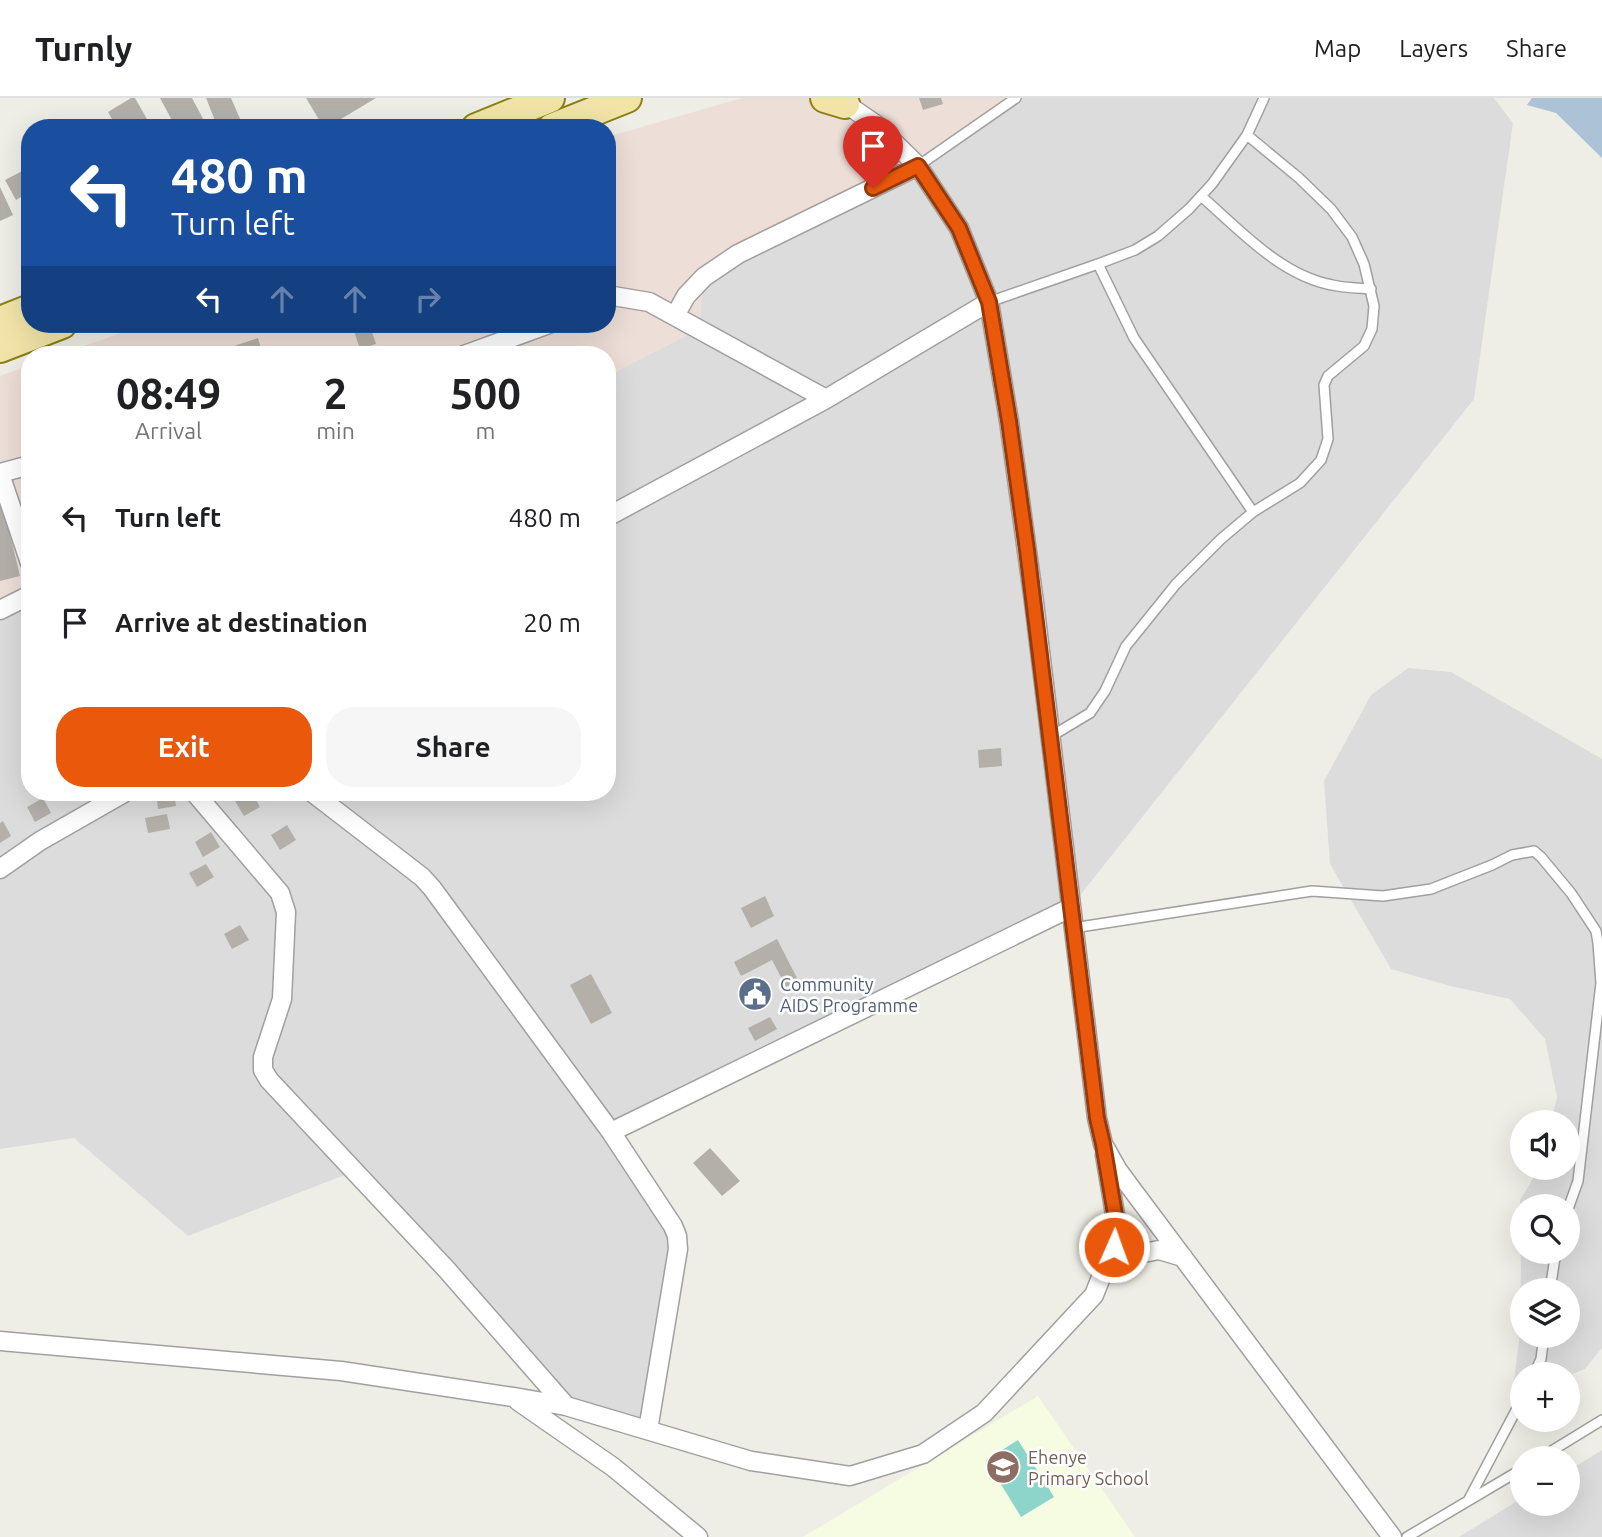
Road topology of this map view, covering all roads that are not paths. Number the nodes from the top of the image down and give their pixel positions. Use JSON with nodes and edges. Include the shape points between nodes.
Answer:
{"nodes":[{"id":1,"x":550,"y":98,"type":"edge"},
{"id":2,"x":627,"y":98,"type":"edge"},
{"id":3,"x":1016,"y":98,"type":"edge"},
{"id":4,"x":1264,"y":98,"type":"edge"},
{"id":5,"x":836,"y":100,"type":"edge"},
{"id":6,"x":498,"y":119,"type":"edge"},
{"id":7,"x":574,"y":119,"type":"edge"},
{"id":8,"x":1247,"y":135,"type":"junction"},
{"id":9,"x":918,"y":166,"type":"junction"},
{"id":10,"x":1201,"y":196,"type":"junction"},
{"id":11,"x":1098,"y":264,"type":"junction"},
{"id":12,"x":1371,"y":289,"type":"junction"},
{"id":13,"x":616,"y":296,"type":"edge"},
{"id":14,"x":989,"y":302,"type":"junction"},
{"id":15,"x":21,"y":313,"type":"edge"},
{"id":16,"x":675,"y":316,"type":"junction"},
{"id":17,"x":0,"y":321,"type":"edge"},
{"id":18,"x":39,"y":333,"type":"edge"},
{"id":19,"x":524,"y":333,"type":"edge"},
{"id":20,"x":489,"y":346,"type":"edge"},
{"id":21,"x":0,"y":348,"type":"edge"},
{"id":22,"x":826,"y":398,"type":"junction"},
{"id":23,"x":21,"y":468,"type":"edge"},
{"id":24,"x":0,"y":474,"type":"edge"},
{"id":25,"x":616,"y":512,"type":"edge"},
{"id":26,"x":1252,"y":512,"type":"junction"},
{"id":27,"x":21,"y":536,"type":"edge"},
{"id":28,"x":21,"y":600,"type":"edge"},
{"id":29,"x":0,"y":610,"type":"edge"},
{"id":30,"x":1050,"y":737,"type":"junction"},
{"id":31,"x":110,"y":801,"type":"edge"},
{"id":32,"x":201,"y":801,"type":"edge"},
{"id":33,"x":323,"y":801,"type":"edge"},
{"id":34,"x":0,"y":869,"type":"edge"},
{"id":35,"x":1070,"y":908,"type":"junction"},
{"id":36,"x":1073,"y":928,"type":"junction"},
{"id":37,"x":611,"y":1132,"type":"junction"},
{"id":38,"x":1103,"y":1144,"type":"junction"},
{"id":39,"x":1573,"y":1194,"type":"edge"},
{"id":40,"x":1183,"y":1257,"type":"junction"},
{"id":41,"x":1105,"y":1268,"type":"junction"},
{"id":42,"x":0,"y":1341,"type":"edge"},
{"id":43,"x":513,"y":1397,"type":"junction"},
{"id":44,"x":566,"y":1406,"type":"junction"},
{"id":45,"x":1602,"y":1420,"type":"edge"},
{"id":46,"x":1510,"y":1425,"type":"edge"},
{"id":47,"x":648,"y":1430,"type":"junction"},
{"id":48,"x":1560,"y":1446,"type":"edge"},
{"id":49,"x":1510,"y":1476,"type":"edge"},
{"id":50,"x":1467,"y":1502,"type":"junction"},
{"id":51,"x":698,"y":1537,"type":"edge"},
{"id":52,"x":1392,"y":1537,"type":"edge"},
{"id":53,"x":1407,"y":1537,"type":"edge"}],
"edges":[{"from":1,"to":6,"type":"main road"},
{"from":2,"to":7,"type":"main road"},
{"from":3,"to":9,"type":"lane"},
{"from":4,"to":8,"type":"lane"},
{"from":5,"to":9,"type":"street","via":[[875,124]]},
{"from":8,"to":10,"type":"lane"},
{"from":8,"to":12,"type":"lane","via":[[1331,209],[1352,237]]},
{"from":9,"to":14,"type":"street","via":[[959,228]]},
{"from":9,"to":16,"type":"street","via":[[738,254],[704,277]]},
{"from":10,"to":11,"type":"lane","via":[[1148,243]]},
{"from":10,"to":12,"type":"lane","via":[[1297,273],[1331,285]]},
{"from":11,"to":14,"type":"lane"},
{"from":11,"to":26,"type":"lane","via":[[1134,338]]},
{"from":12,"to":26,"type":"lane","via":[[1374,306],[1368,338],[1328,376],[1324,386],[1328,439],[1321,460],[1300,483]]},
{"from":13,"to":16,"type":"street","via":[[649,302]]},
{"from":14,"to":22,"type":"street"},
{"from":14,"to":30,"type":"street"},
{"from":15,"to":17,"type":"main road"},
{"from":16,"to":22,"type":"street"},
{"from":18,"to":21,"type":"main road"},
{"from":19,"to":20,"type":"street"},
{"from":22,"to":25,"type":"street"},
{"from":23,"to":24,"type":"street"},
{"from":24,"to":27,"type":"street"},
{"from":26,"to":30,"type":"lane","via":[[1176,584],[1126,646],[1090,713]]},
{"from":28,"to":29,"type":"street"},
{"from":30,"to":35,"type":"street"},
{"from":31,"to":34,"type":"street"},
{"from":32,"to":44,"type":"street","via":[[280,893],[286,912],[282,999],[263,1070]]},
{"from":33,"to":37,"type":"street","via":[[432,888]]},
{"from":35,"to":36,"type":"street"},
{"from":35,"to":37,"type":"street"},
{"from":36,"to":38,"type":"street"},
{"from":36,"to":39,"type":"lane","via":[[1312,891],[1383,896],[1432,889],[1512,855],[1534,851],[1597,931],[1601,983]]},
{"from":37,"to":47,"type":"street","via":[[677,1236]]},
{"from":38,"to":40,"type":"street"},
{"from":38,"to":41,"type":"street","via":[[1118,1232]]},
{"from":40,"to":41,"type":"street","via":[[1159,1250]]},
{"from":40,"to":52,"type":"street"},
{"from":41,"to":47,"type":"street","via":[[1094,1295],[984,1413],[923,1454],[850,1476],[751,1461]]},
{"from":42,"to":43,"type":"street","via":[[341,1371]]},
{"from":43,"to":44,"type":"street"},
{"from":43,"to":51,"type":"street","via":[[613,1467]]},
{"from":44,"to":47,"type":"street"},
{"from":45,"to":48,"type":"lane"},
{"from":46,"to":50,"type":"lane"},
{"from":49,"to":50,"type":"lane"},
{"from":50,"to":53,"type":"lane"}]}
